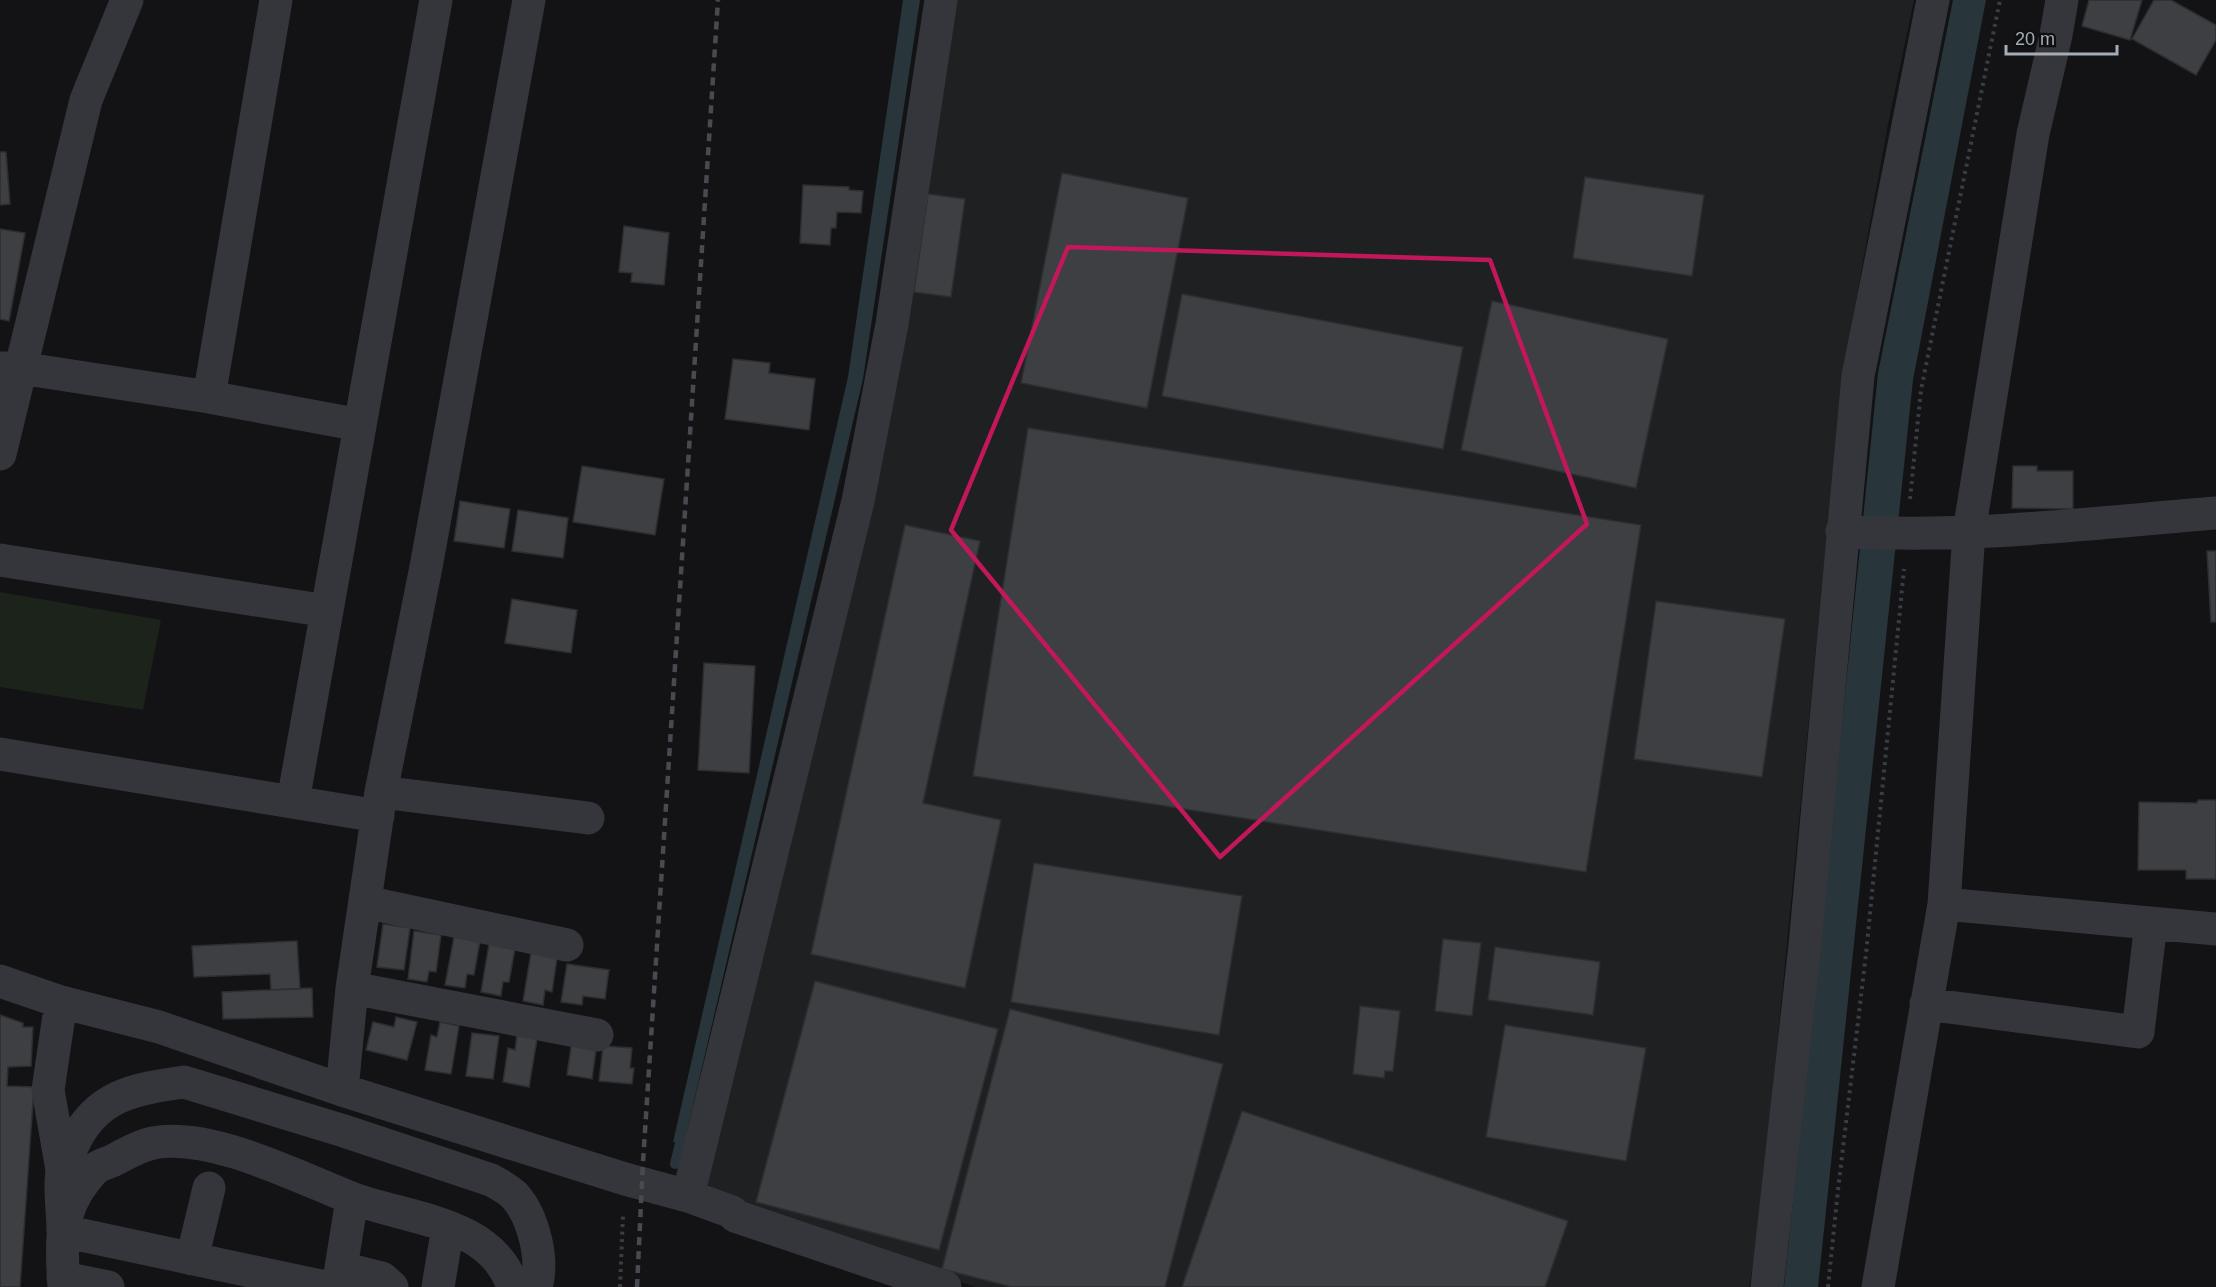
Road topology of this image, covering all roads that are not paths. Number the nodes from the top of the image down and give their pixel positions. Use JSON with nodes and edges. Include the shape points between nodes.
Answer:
{"nodes":[{"id":1,"x":127,"y":0,"type":"edge"},
{"id":2,"x":276,"y":0,"type":"edge"},
{"id":3,"x":436,"y":0,"type":"edge"},
{"id":4,"x":529,"y":0,"type":"edge"},
{"id":5,"x":941,"y":0,"type":"edge"},
{"id":6,"x":1933,"y":0,"type":"edge"},
{"id":7,"x":2062,"y":0,"type":"edge"},
{"id":8,"x":10,"y":368,"type":"edge"},
{"id":9,"x":209,"y":397,"type":"junction"},
{"id":10,"x":360,"y":425,"type":"junction"},
{"id":11,"x":0,"y":454,"type":"edge"},
{"id":12,"x":2216,"y":513,"type":"edge"},
{"id":13,"x":1851,"y":531,"type":"junction"},
{"id":14,"x":1969,"y":532,"type":"junction"},
{"id":15,"x":0,"y":560,"type":"edge"},
{"id":16,"x":327,"y":611,"type":"junction"},
{"id":17,"x":0,"y":753,"type":"edge"},
{"id":18,"x":294,"y":801,"type":"junction"},
{"id":19,"x":380,"y":804,"type":"junction"},
{"id":20,"x":588,"y":818,"type":"dead end"},
{"id":21,"x":365,"y":902,"type":"junction"},
{"id":22,"x":1944,"y":904,"type":"junction"},
{"id":23,"x":2151,"y":923,"type":"junction"},
{"id":24,"x":2216,"y":928,"type":"edge"},
{"id":25,"x":567,"y":945,"type":"dead end"},
{"id":26,"x":0,"y":981,"type":"edge"},
{"id":27,"x":352,"y":988,"type":"junction"},
{"id":28,"x":61,"y":1002,"type":"junction"},
{"id":29,"x":1926,"y":1004,"type":"junction"},
{"id":30,"x":597,"y":1035,"type":"dead end"},
{"id":31,"x":342,"y":1090,"type":"junction"},
{"id":32,"x":62,"y":1170,"type":"junction"},
{"id":33,"x":209,"y":1188,"type":"dead end"},
{"id":34,"x":676,"y":1192,"type":"junction"},
{"id":35,"x":352,"y":1199,"type":"junction"},
{"id":36,"x":448,"y":1227,"type":"junction"},
{"id":37,"x":63,"y":1232,"type":"junction"},
{"id":38,"x":192,"y":1259,"type":"junction"},
{"id":39,"x":335,"y":1281,"type":"edge"},
{"id":40,"x":64,"y":1282,"type":"edge"},
{"id":41,"x":108,"y":1287,"type":"edge"},
{"id":42,"x":392,"y":1287,"type":"edge"},
{"id":43,"x":438,"y":1287,"type":"edge"},
{"id":44,"x":513,"y":1287,"type":"edge"},
{"id":45,"x":536,"y":1287,"type":"edge"},
{"id":46,"x":945,"y":1287,"type":"edge"},
{"id":47,"x":1767,"y":1287,"type":"edge"},
{"id":48,"x":1878,"y":1287,"type":"edge"}],
"edges":[{"from":1,"to":8,"type":"street","via":[[86,100]]},
{"from":2,"to":9,"type":"street"},
{"from":3,"to":10,"type":"street"},
{"from":4,"to":19,"type":"street"},
{"from":5,"to":34,"type":"street","via":[[892,324],[858,501]]},
{"from":6,"to":13,"type":"street","via":[[1858,376]]},
{"from":7,"to":14,"type":"street","via":[[2033,134]]},
{"from":8,"to":9,"type":"street"},
{"from":8,"to":11,"type":"street"},
{"from":9,"to":10,"type":"street"},
{"from":10,"to":16,"type":"street"},
{"from":12,"to":14,"type":"street"},
{"from":13,"to":14,"type":"street"},
{"from":13,"to":47,"type":"street"},
{"from":14,"to":22,"type":"street"},
{"from":15,"to":16,"type":"street"},
{"from":16,"to":18,"type":"street"},
{"from":17,"to":18,"type":"street"},
{"from":18,"to":19,"type":"street"},
{"from":19,"to":20,"type":"street"},
{"from":19,"to":21,"type":"street"},
{"from":21,"to":25,"type":"street"},
{"from":21,"to":27,"type":"street"},
{"from":22,"to":23,"type":"street"},
{"from":22,"to":29,"type":"street"},
{"from":23,"to":24,"type":"street"},
{"from":23,"to":29,"type":"street","via":[[2138,1032]]},
{"from":26,"to":28,"type":"street"},
{"from":27,"to":30,"type":"street"},
{"from":27,"to":31,"type":"street"},
{"from":28,"to":31,"type":"street","via":[[159,1027]]},
{"from":28,"to":32,"type":"street","via":[[48,1090]]},
{"from":29,"to":48,"type":"street"},
{"from":31,"to":34,"type":"street"},
{"from":32,"to":37,"type":"street"},
{"from":32,"to":45,"type":"street","via":[[80,1131],[103,1105],[143,1088],[183,1082],[344,1131],[505,1188],[530,1221],[540,1274]]},
{"from":33,"to":38,"type":"street"},
{"from":34,"to":46,"type":"street"},
{"from":35,"to":36,"type":"street"},
{"from":35,"to":37,"type":"street","via":[[226,1150],[176,1141],[152,1143],[95,1169],[69,1205]]},
{"from":35,"to":39,"type":"street"},
{"from":36,"to":43,"type":"street"},
{"from":36,"to":44,"type":"street","via":[[480,1243],[498,1259]]},
{"from":37,"to":38,"type":"street"},
{"from":37,"to":40,"type":"street"},
{"from":38,"to":39,"type":"street"},
{"from":39,"to":42,"type":"street","via":[[382,1278]]},
{"from":40,"to":41,"type":"street"}]}
